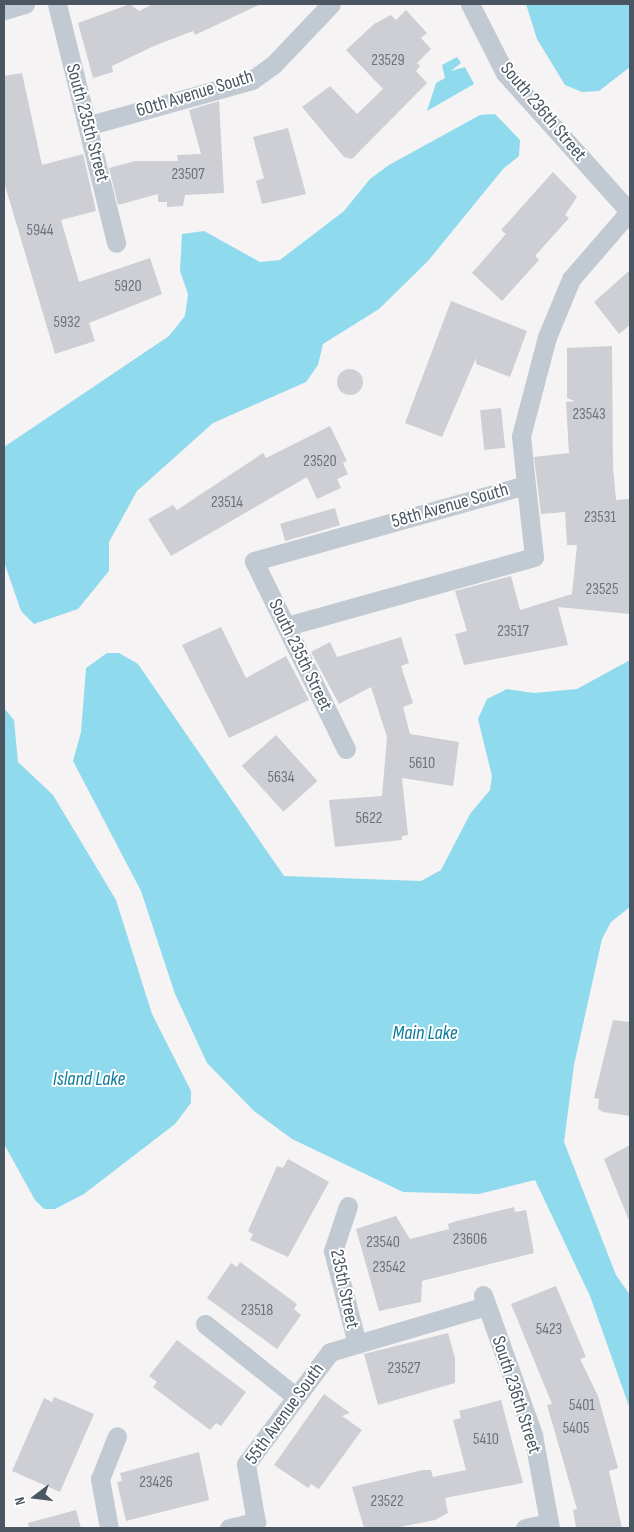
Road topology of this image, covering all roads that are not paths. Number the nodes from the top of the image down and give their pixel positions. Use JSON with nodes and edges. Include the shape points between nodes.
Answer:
{"nodes":[{"id":1,"x":25,"y":4,"type":"edge"},
{"id":2,"x":57,"y":4,"type":"edge"},
{"id":3,"x":332,"y":4,"type":"edge"},
{"id":4,"x":470,"y":4,"type":"edge"},
{"id":5,"x":4,"y":10,"type":"edge"},
{"id":6,"x":90,"y":125,"type":"junction"},
{"id":7,"x":630,"y":211,"type":"edge"},
{"id":8,"x":116,"y":242,"type":"dead end"},
{"id":9,"x":526,"y":485,"type":"junction"},
{"id":10,"x":254,"y":561,"type":"joint"},
{"id":11,"x":287,"y":626,"type":"junction"},
{"id":12,"x":346,"y":749,"type":"dead end"},
{"id":13,"x":348,"y":1206,"type":"dead end"},
{"id":14,"x":485,"y":1300,"type":"joint"},
{"id":15,"x":205,"y":1324,"type":"dead end"},
{"id":16,"x":357,"y":1344,"type":"junction"},
{"id":17,"x":296,"y":1397,"type":"junction"},
{"id":18,"x":118,"y":1436,"type":"dead end"},
{"id":19,"x":257,"y":1525,"type":"edge"},
{"id":20,"x":549,"y":1526,"type":"edge"},
{"id":21,"x":109,"y":1528,"type":"edge"},
{"id":22,"x":229,"y":1528,"type":"edge"},
{"id":23,"x":525,"y":1528,"type":"edge"}],
"edges":[{"from":1,"to":5,"type":"street"},
{"from":2,"to":6,"type":"street","name":"South 235th Street"},
{"from":3,"to":6,"type":"street","name":"60th Avenue South","via":[[273,65],[252,80]]},
{"from":4,"to":7,"type":"street","name":"South 236th Street","via":[[505,73]]},
{"from":6,"to":8,"type":"street","name":"South 235th Street"},
{"from":7,"to":9,"type":"street","name":"58th Avenue South","via":[[570,279],[547,337],[521,436]]},
{"from":9,"to":10,"type":"street","name":"58th Avenue South"},
{"from":9,"to":11,"type":"street","via":[[534,557]]},
{"from":10,"to":11,"type":"street","name":"South 235th Street"},
{"from":11,"to":12,"type":"street","name":"South 235th Street"},
{"from":13,"to":16,"type":"street","name":"235th Street","via":[[333,1251]]},
{"from":14,"to":16,"type":"street","name":"55th Avenue South"},
{"from":14,"to":20,"type":"street","name":"South 236th Street","via":[[533,1435]]},
{"from":15,"to":17,"type":"street"},
{"from":16,"to":17,"type":"street","name":"55th Avenue South","via":[[330,1352]]},
{"from":17,"to":19,"type":"street","name":"55th Avenue South","via":[[246,1464]]},
{"from":18,"to":21,"type":"street","via":[[100,1479]]},
{"from":19,"to":22,"type":"street","name":"55th Avenue South"},
{"from":20,"to":23,"type":"street"}]}
